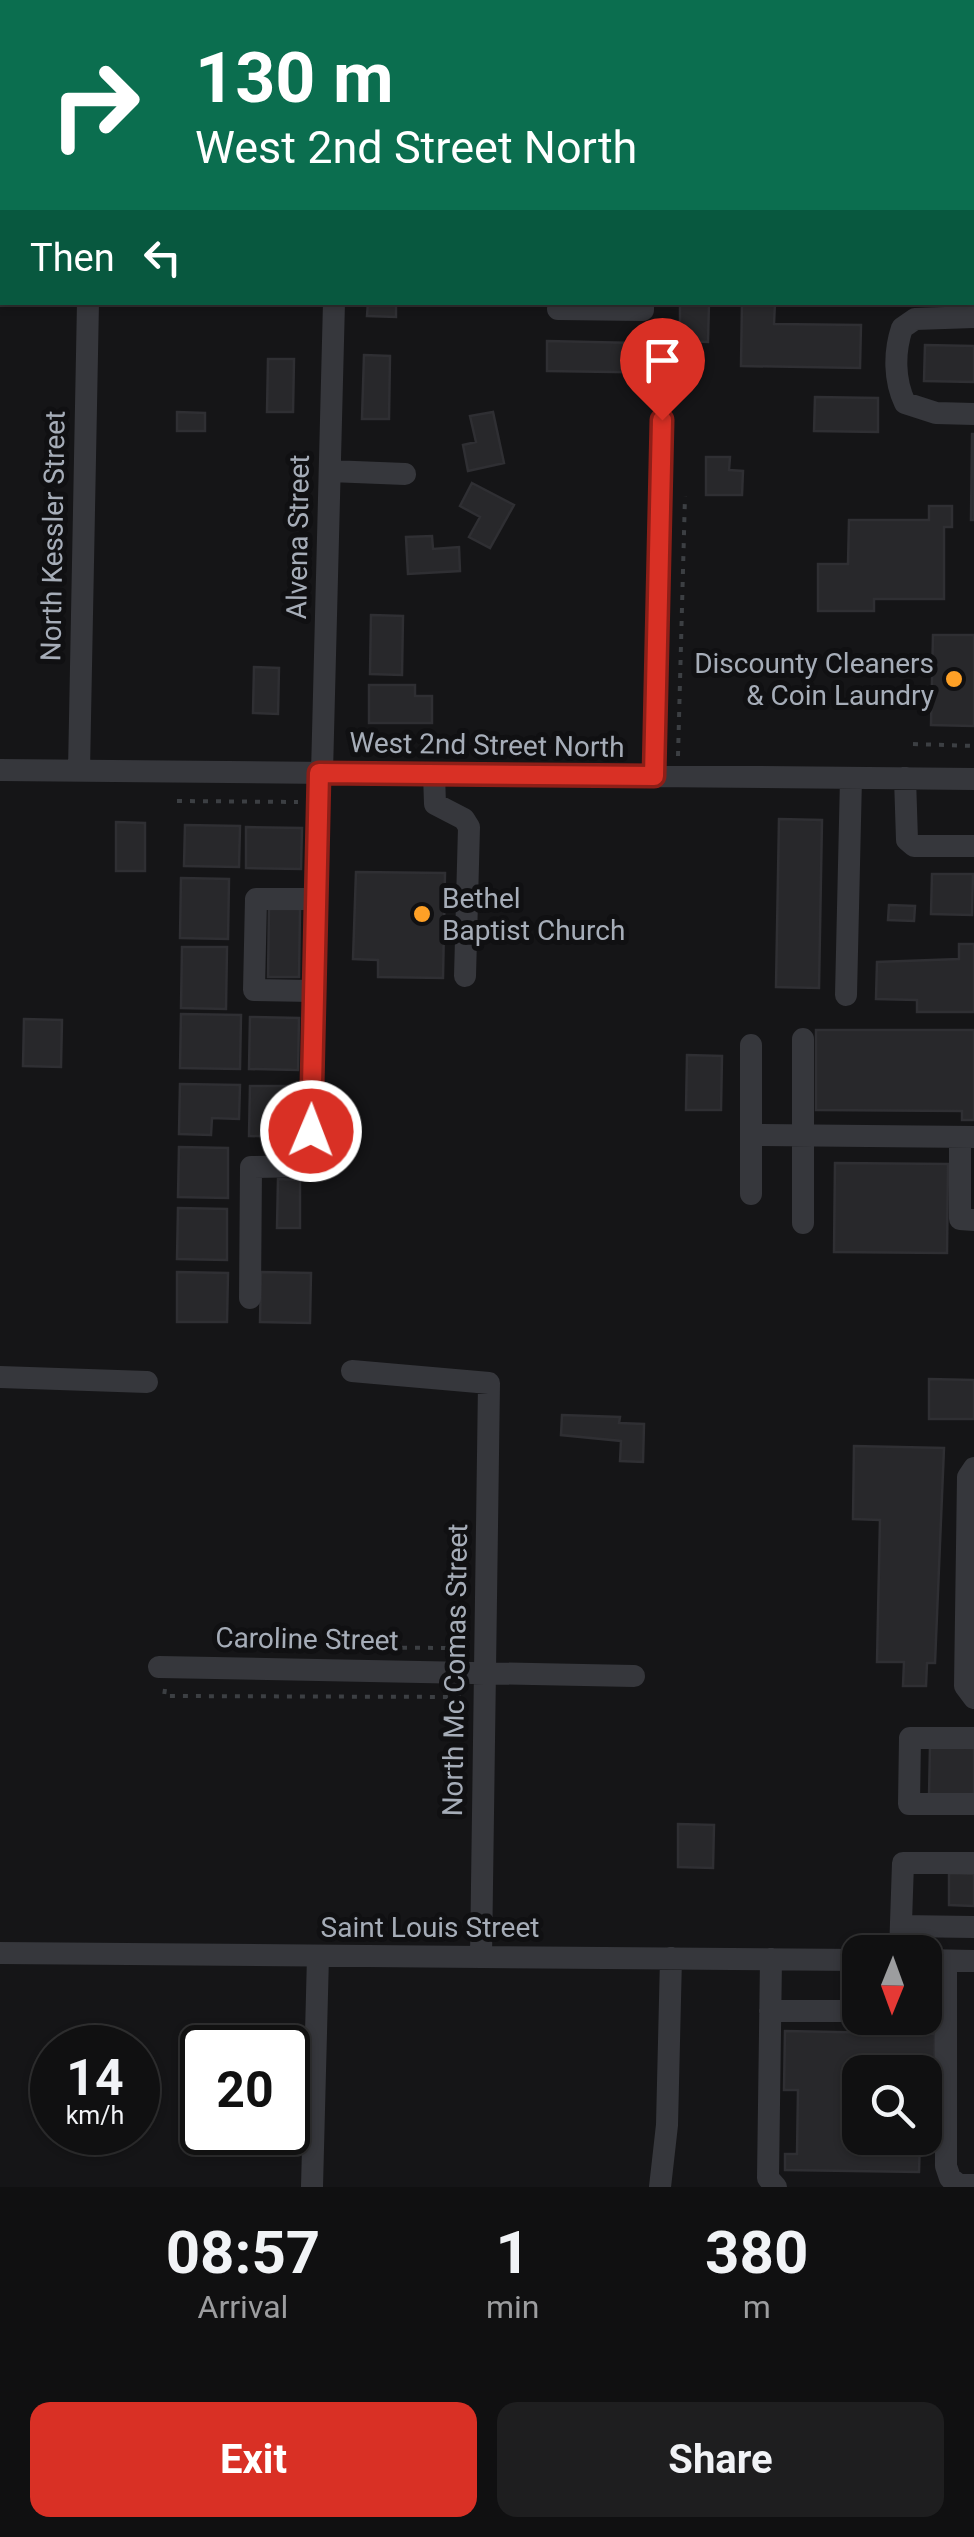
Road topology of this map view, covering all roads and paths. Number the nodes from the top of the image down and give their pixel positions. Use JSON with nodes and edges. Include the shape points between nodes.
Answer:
{"nodes":[{"id":1,"x":88,"y":305,"type":"edge"},
{"id":2,"x":334,"y":305,"type":"edge"},
{"id":3,"x":644,"y":305,"type":"edge"},
{"id":4,"x":558,"y":308,"type":"dead end"},
{"id":5,"x":974,"y":317,"type":"edge"},
{"id":6,"x":974,"y":414,"type":"edge"},
{"id":7,"x":662,"y":420,"type":"dead end"},
{"id":8,"x":330,"y":471,"type":"junction"},
{"id":9,"x":405,"y":474,"type":"dead end"},
{"id":10,"x":685,"y":496,"type":"dead end"},
{"id":11,"x":913,"y":744,"type":"dead end"},
{"id":12,"x":974,"y":746,"type":"edge"},
{"id":13,"x":694,"y":756,"type":"dead end"},
{"id":14,"x":0,"y":770,"type":"edge"},
{"id":15,"x":79,"y":771,"type":"junction"},
{"id":16,"x":320,"y":773,"type":"junction"},
{"id":17,"x":434,"y":774,"type":"junction"},
{"id":18,"x":654,"y":776,"type":"junction"},
{"id":19,"x":851,"y":778,"type":"junction"},
{"id":20,"x":904,"y":778,"type":"junction"},
{"id":21,"x":974,"y":779,"type":"edge"},
{"id":22,"x":178,"y":800,"type":"dead end"},
{"id":23,"x":318,"y":802,"type":"junction"},
{"id":24,"x":974,"y":846,"type":"edge"},
{"id":25,"x":316,"y":899,"type":"junction"},
{"id":26,"x":465,"y":976,"type":"dead end"},
{"id":27,"x":314,"y":991,"type":"junction"},
{"id":28,"x":846,"y":995,"type":"dead end"},
{"id":29,"x":803,"y":1039,"type":"dead end"},
{"id":30,"x":751,"y":1045,"type":"dead end"},
{"id":31,"x":752,"y":1135,"type":"junction"},
{"id":32,"x":803,"y":1135,"type":"junction"},
{"id":33,"x":967,"y":1137,"type":"edge"},
{"id":34,"x":752,"y":1194,"type":"dead end"},
{"id":35,"x":974,"y":1220,"type":"edge"},
{"id":36,"x":803,"y":1223,"type":"dead end"},
{"id":37,"x":250,"y":1298,"type":"dead end"},
{"id":38,"x":352,"y":1371,"type":"dead end"},
{"id":39,"x":0,"y":1377,"type":"edge"},
{"id":40,"x":147,"y":1382,"type":"dead end"},
{"id":41,"x":974,"y":1468,"type":"edge"},
{"id":42,"x":970,"y":1573,"type":"edge"},
{"id":43,"x":159,"y":1667,"type":"dead end"},
{"id":44,"x":483,"y":1670,"type":"junction"},
{"id":45,"x":634,"y":1676,"type":"dead end"},
{"id":46,"x":974,"y":1698,"type":"edge"},
{"id":47,"x":974,"y":1738,"type":"edge"},
{"id":48,"x":974,"y":1804,"type":"edge"},
{"id":49,"x":974,"y":1863,"type":"edge"},
{"id":50,"x":901,"y":1926,"type":"junction"},
{"id":51,"x":974,"y":1927,"type":"edge"},
{"id":52,"x":901,"y":1935,"type":"edge"},
{"id":53,"x":0,"y":1953,"type":"edge"},
{"id":54,"x":318,"y":1956,"type":"junction"},
{"id":55,"x":481,"y":1957,"type":"junction"},
{"id":56,"x":671,"y":1958,"type":"junction"},
{"id":57,"x":770,"y":1959,"type":"junction"},
{"id":58,"x":842,"y":1960,"type":"edge"},
{"id":59,"x":942,"y":1960,"type":"edge"},
{"id":60,"x":974,"y":1961,"type":"edge"},
{"id":61,"x":770,"y":2010,"type":"junction"},
{"id":62,"x":842,"y":2012,"type":"edge"},
{"id":63,"x":937,"y":2035,"type":"edge"},
{"id":64,"x":966,"y":2185,"type":"edge"},
{"id":65,"x":312,"y":2187,"type":"edge"},
{"id":66,"x":660,"y":2187,"type":"edge"},
{"id":67,"x":776,"y":2187,"type":"edge"},
{"id":68,"x":932,"y":2187,"type":"edge"}],
"edges":[{"from":1,"to":15,"type":"street","name":"North Kessler Street"},
{"from":2,"to":8,"type":"street","name":"Alvena Street"},
{"from":3,"to":4,"type":"street"},
{"from":5,"to":6,"type":"street","via":[[915,320],[902,328],[896,352],[905,404]]},
{"from":7,"to":18,"type":"street"},
{"from":8,"to":9,"type":"street"},
{"from":8,"to":16,"type":"street","name":"Alvena Street"},
{"from":10,"to":13,"type":"path","via":[[678,756]]},
{"from":11,"to":12,"type":"path"},
{"from":14,"to":15,"type":"street","name":"West 2nd Street North"},
{"from":15,"to":16,"type":"street","name":"West 2nd Street North"},
{"from":16,"to":17,"type":"street","name":"West 2nd Street North"},
{"from":16,"to":23,"type":"street","name":"Alvena Street"},
{"from":17,"to":18,"type":"street","name":"West 2nd Street North"},
{"from":17,"to":26,"type":"street","via":[[434,804],[468,827]]},
{"from":18,"to":19,"type":"street","name":"West 2nd Street North"},
{"from":19,"to":20,"type":"street","name":"West 2nd Street North"},
{"from":19,"to":28,"type":"street"},
{"from":20,"to":21,"type":"street","name":"West 2nd Street North"},
{"from":20,"to":24,"type":"street","via":[[907,840],[914,846]]},
{"from":22,"to":23,"type":"path"},
{"from":23,"to":25,"type":"street","name":"Alvena Street"},
{"from":25,"to":27,"type":"street","name":"Alvena Street"},
{"from":25,"to":27,"type":"street","via":[[256,899],[254,990]]},
{"from":27,"to":37,"type":"street","name":"Alvena Street","via":[[310,1166],[251,1166]]},
{"from":29,"to":32,"type":"street"},
{"from":30,"to":31,"type":"street"},
{"from":31,"to":32,"type":"street"},
{"from":31,"to":34,"type":"street"},
{"from":32,"to":33,"type":"street"},
{"from":32,"to":36,"type":"street"},
{"from":33,"to":35,"type":"street","via":[[960,1220]]},
{"from":38,"to":44,"type":"street","name":"North Mc Comas Street","via":[[489,1383]]},
{"from":39,"to":40,"type":"street"},
{"from":41,"to":42,"type":"street","via":[[968,1477]]},
{"from":42,"to":46,"type":"street","via":[[965,1686]]},
{"from":43,"to":44,"type":"street","name":"Caroline Street"},
{"from":44,"to":45,"type":"street","name":"Caroline Street"},
{"from":44,"to":55,"type":"street","name":"North Mc Comas Street"},
{"from":47,"to":48,"type":"street","via":[[910,1738],[909,1804]]},
{"from":49,"to":50,"type":"street","via":[[903,1863]]},
{"from":50,"to":51,"type":"street"},
{"from":50,"to":52,"type":"street"},
{"from":53,"to":54,"type":"street","name":"Saint Louis Street"},
{"from":54,"to":55,"type":"street","name":"Saint Louis Street"},
{"from":54,"to":65,"type":"street"},
{"from":55,"to":56,"type":"street","name":"Saint Louis Street"},
{"from":56,"to":57,"type":"street","name":"Saint Louis Street"},
{"from":56,"to":66,"type":"street"},
{"from":57,"to":58,"type":"street","name":"Saint Louis Street"},
{"from":57,"to":61,"type":"street"},
{"from":59,"to":60,"type":"street"},
{"from":61,"to":62,"type":"street"},
{"from":61,"to":67,"type":"street","via":[[768,2178]]},
{"from":63,"to":64,"type":"street","via":[[946,2166],[950,2178]]},
{"from":64,"to":68,"type":"street"}]}
